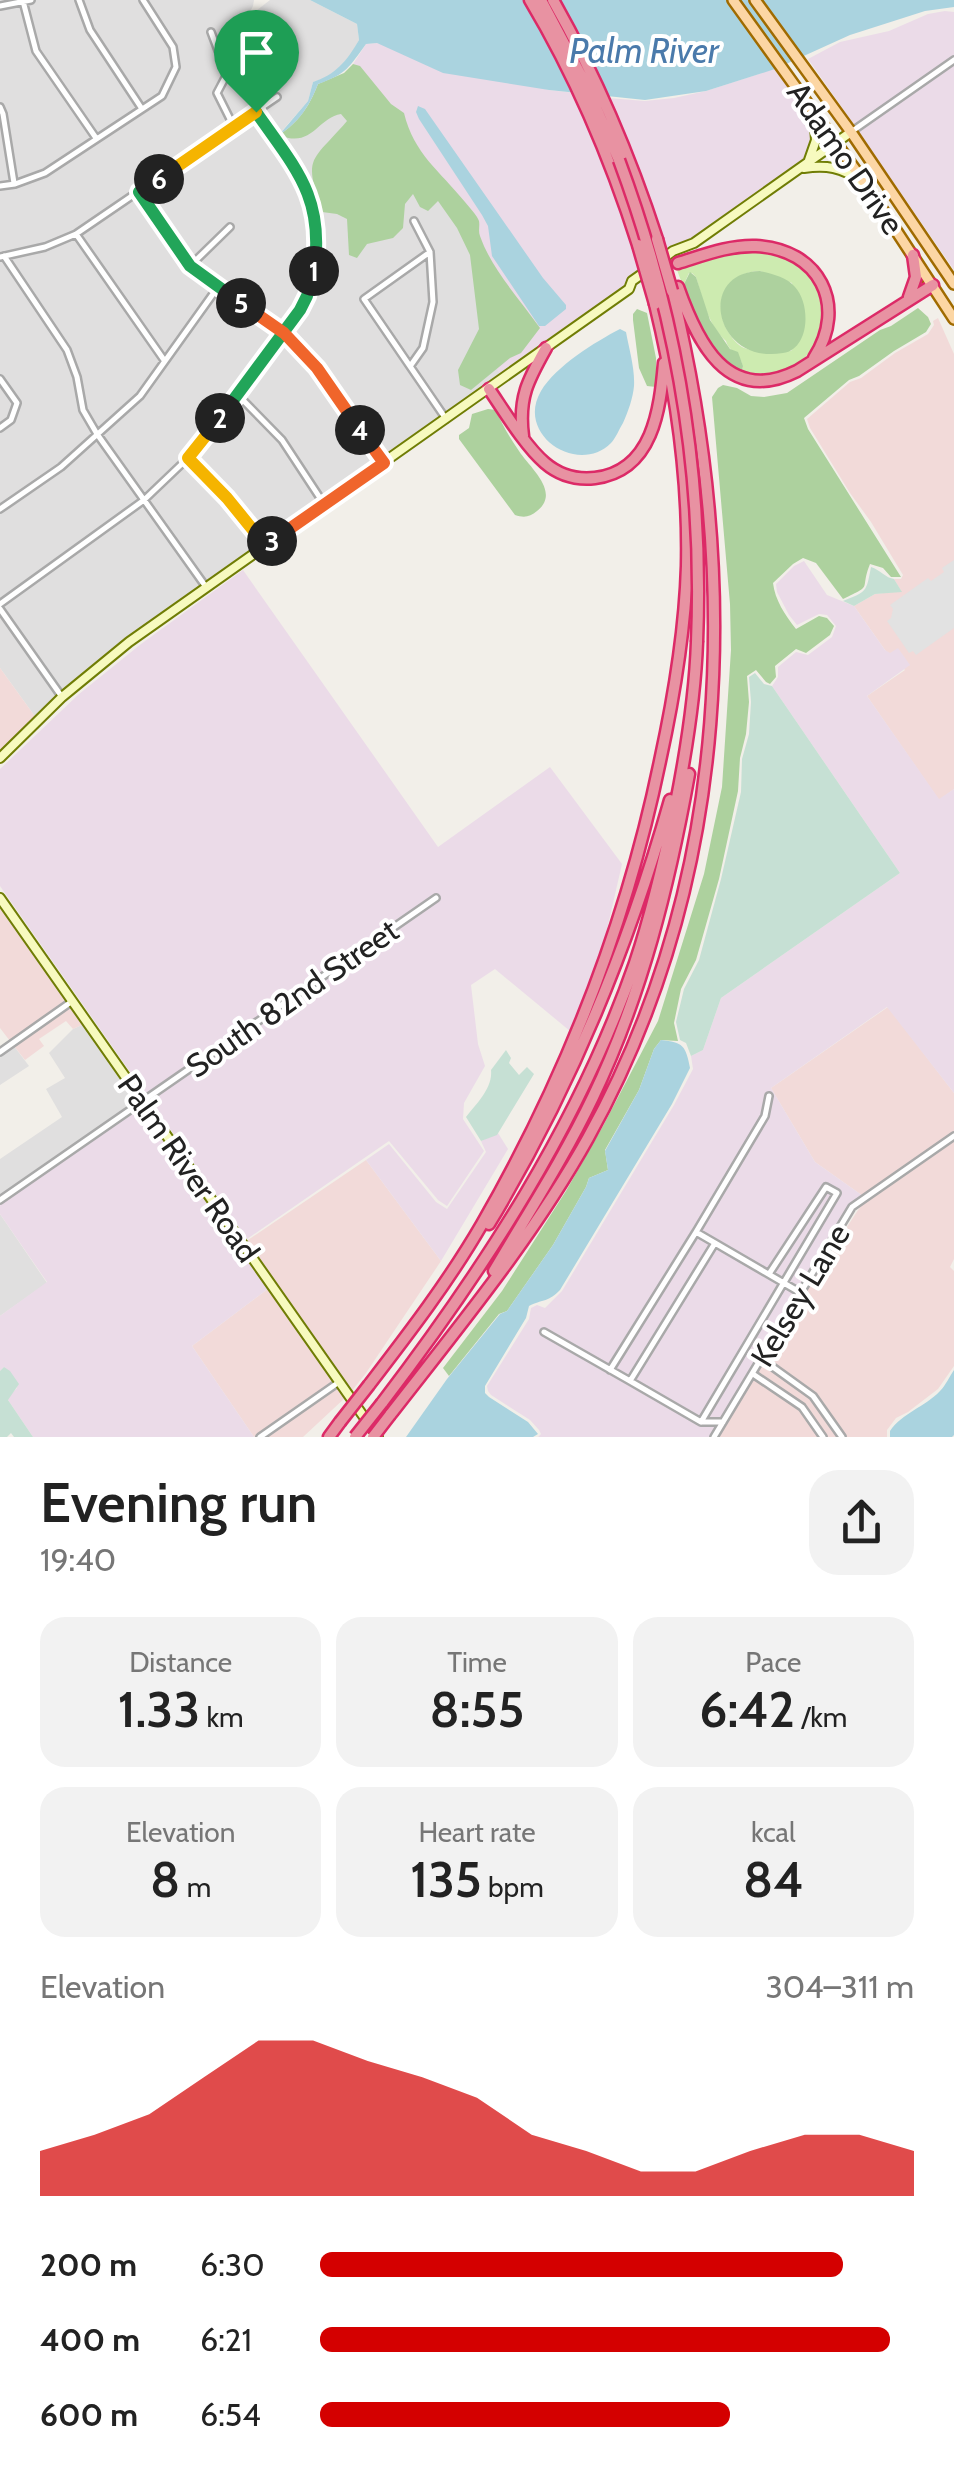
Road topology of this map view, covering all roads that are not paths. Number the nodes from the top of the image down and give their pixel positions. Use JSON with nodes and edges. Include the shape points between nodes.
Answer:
{"nodes":[{"id":1,"x":79,"y":0,"type":"edge"},
{"id":2,"x":143,"y":0,"type":"edge"},
{"id":3,"x":530,"y":0,"type":"edge"},
{"id":4,"x":541,"y":0,"type":"edge"},
{"id":5,"x":553,"y":0,"type":"edge"},
{"id":6,"x":733,"y":0,"type":"edge"},
{"id":7,"x":755,"y":0,"type":"edge"},
{"id":8,"x":27,"y":1,"type":"edge"},
{"id":9,"x":0,"y":6,"type":"edge"},
{"id":10,"x":211,"y":32,"type":"dead end"},
{"id":11,"x":954,"y":60,"type":"edge"},
{"id":12,"x":278,"y":97,"type":"dead end"},
{"id":13,"x":0,"y":107,"type":"edge"},
{"id":14,"x":143,"y":110,"type":"junction"},
{"id":15,"x":813,"y":111,"type":"junction"},
{"id":16,"x":256,"y":112,"type":"junction"},
{"id":17,"x":234,"y":126,"type":"junction"},
{"id":18,"x":850,"y":132,"type":"junction"},
{"id":19,"x":96,"y":138,"type":"junction"},
{"id":20,"x":836,"y":143,"type":"junction"},
{"id":21,"x":803,"y":166,"type":"junction"},
{"id":22,"x":14,"y":184,"type":"junction"},
{"id":23,"x":0,"y":186,"type":"edge"},
{"id":24,"x":867,"y":186,"type":"junction"},
{"id":25,"x":139,"y":192,"type":"junction"},
{"id":26,"x":414,"y":220,"type":"dead end"},
{"id":27,"x":230,"y":227,"type":"dead end"},
{"id":28,"x":76,"y":234,"type":"junction"},
{"id":29,"x":694,"y":243,"type":"junction"},
{"id":30,"x":430,"y":252,"type":"junction"},
{"id":31,"x":913,"y":255,"type":"junction"},
{"id":32,"x":2,"y":256,"type":"edge"},
{"id":33,"x":678,"y":263,"type":"junction"},
{"id":34,"x":190,"y":266,"type":"junction"},
{"id":35,"x":954,"y":284,"type":"edge"},
{"id":36,"x":933,"y":285,"type":"junction"},
{"id":37,"x":218,"y":287,"type":"junction"},
{"id":38,"x":630,"y":289,"type":"junction"},
{"id":39,"x":675,"y":289,"type":"junction"},
{"id":40,"x":908,"y":299,"type":"junction"},
{"id":41,"x":954,"y":319,"type":"edge"},
{"id":42,"x":284,"y":333,"type":"junction"},
{"id":43,"x":665,"y":347,"type":"junction"},
{"id":44,"x":546,"y":348,"type":"junction"},
{"id":45,"x":164,"y":360,"type":"junction"},
{"id":46,"x":812,"y":361,"type":"junction"},
{"id":47,"x":410,"y":366,"type":"junction"},
{"id":48,"x":0,"y":379,"type":"edge"},
{"id":49,"x":488,"y":389,"type":"junction"},
{"id":50,"x":238,"y":395,"type":"junction"},
{"id":51,"x":446,"y":418,"type":"junction"},
{"id":52,"x":0,"y":428,"type":"edge"},
{"id":53,"x":97,"y":434,"type":"junction"},
{"id":54,"x":524,"y":437,"type":"junction"},
{"id":55,"x":188,"y":458,"type":"junction"},
{"id":56,"x":384,"y":463,"type":"junction"},
{"id":57,"x":0,"y":495,"type":"edge"},
{"id":58,"x":144,"y":500,"type":"junction"},
{"id":59,"x":324,"y":504,"type":"junction"},
{"id":60,"x":3,"y":506,"type":"edge"},
{"id":61,"x":266,"y":546,"type":"junction"},
{"id":62,"x":206,"y":588,"type":"junction"},
{"id":63,"x":0,"y":606,"type":"edge"},
{"id":64,"x":62,"y":697,"type":"junction"},
{"id":65,"x":692,"y":714,"type":"junction"},
{"id":66,"x":688,"y":742,"type":"junction"},
{"id":67,"x":0,"y":758,"type":"edge"},
{"id":68,"x":0,"y":898,"type":"edge"},
{"id":69,"x":436,"y":898,"type":"dead end"},
{"id":70,"x":72,"y":1001,"type":"junction"},
{"id":71,"x":1,"y":1050,"type":"edge"},
{"id":72,"x":769,"y":1096,"type":"dead end"},
{"id":73,"x":143,"y":1102,"type":"junction"},
{"id":74,"x":954,"y":1136,"type":"edge"},
{"id":75,"x":0,"y":1200,"type":"edge"},
{"id":76,"x":696,"y":1232,"type":"junction"},
{"id":77,"x":715,"y":1243,"type":"junction"},
{"id":78,"x":769,"y":1274,"type":"junction"},
{"id":79,"x":784,"y":1282,"type":"junction"},
{"id":80,"x":486,"y":1291,"type":"junction"},
{"id":81,"x":802,"y":1292,"type":"junction"},
{"id":82,"x":434,"y":1300,"type":"junction"},
{"id":83,"x":544,"y":1332,"type":"dead end"},
{"id":84,"x":762,"y":1360,"type":"junction"},
{"id":85,"x":610,"y":1370,"type":"junction"},
{"id":86,"x":753,"y":1374,"type":"junction"},
{"id":87,"x":340,"y":1382,"type":"junction"},
{"id":88,"x":630,"y":1382,"type":"junction"},
{"id":89,"x":701,"y":1422,"type":"junction"},
{"id":90,"x":723,"y":1422,"type":"junction"},
{"id":91,"x":260,"y":1437,"type":"edge"},
{"id":92,"x":329,"y":1437,"type":"edge"},
{"id":93,"x":355,"y":1437,"type":"edge"},
{"id":94,"x":376,"y":1437,"type":"edge"},
{"id":95,"x":714,"y":1437,"type":"edge"},
{"id":96,"x":823,"y":1437,"type":"edge"},
{"id":97,"x":842,"y":1437,"type":"edge"}],
"edges":[{"from":1,"to":14,"type":"street","via":[[90,30]]},
{"from":2,"to":14,"type":"street","via":[[173,47],[176,68],[162,96]]},
{"from":3,"to":43,"type":"highway","bridge":true,"via":[[606,154]]},
{"from":4,"to":65,"type":"highway","bridge":true,"via":[[613,145],[665,304],[694,476],[699,574]]},
{"from":5,"to":39,"type":"highway","bridge":true,"via":[[616,127]]},
{"from":6,"to":15,"type":"main road","name":"Adamo Drive"},
{"from":7,"to":18,"type":"main road","name":"Adamo Drive"},
{"from":8,"to":9,"type":"street"},
{"from":8,"to":19,"type":"street","via":[[36,52]]},
{"from":10,"to":17,"type":"street","via":[[227,74],[217,93]]},
{"from":11,"to":18,"type":"street"},
{"from":12,"to":16,"type":"street"},
{"from":13,"to":22,"type":"street"},
{"from":14,"to":19,"type":"street"},
{"from":15,"to":20,"type":"main road","name":"Adamo Drive"},
{"from":15,"to":21,"type":"street","via":[[816,140]]},
{"from":16,"to":17,"type":"street"},
{"from":16,"to":42,"type":"street","via":[[298,172],[316,217],[312,280]]},
{"from":17,"to":25,"type":"street"},
{"from":18,"to":20,"type":"street"},
{"from":18,"to":35,"type":"main road","name":"Adamo Drive"},
{"from":19,"to":22,"type":"street"},
{"from":20,"to":21,"type":"street"},
{"from":20,"to":24,"type":"main road","name":"Adamo Drive"},
{"from":21,"to":24,"type":"street","via":[[833,166]]},
{"from":21,"to":29,"type":"street"},
{"from":22,"to":23,"type":"street"},
{"from":24,"to":31,"type":"main road","name":"Adamo Drive"},
{"from":25,"to":28,"type":"street"},
{"from":25,"to":34,"type":"street"},
{"from":26,"to":30,"type":"street"},
{"from":27,"to":34,"type":"street"},
{"from":28,"to":32,"type":"street"},
{"from":28,"to":45,"type":"street"},
{"from":29,"to":33,"type":"street"},
{"from":29,"to":38,"type":"street","via":[[632,281]]},
{"from":30,"to":47,"type":"street","via":[[434,302],[423,348]]},
{"from":30,"to":47,"type":"street","via":[[364,299]]},
{"from":31,"to":36,"type":"main road","name":"Adamo Drive"},
{"from":31,"to":40,"type":"highway","via":[[916,277]]},
{"from":32,"to":53,"type":"street","via":[[66,350]]},
{"from":33,"to":38,"type":"street"},
{"from":33,"to":46,"type":"highway","via":[[743,246],[776,248],[805,263],[823,285],[829,312]]},
{"from":34,"to":37,"type":"street"},
{"from":36,"to":40,"type":"highway"},
{"from":36,"to":41,"type":"main road","name":"Adamo Drive"},
{"from":37,"to":42,"type":"street"},
{"from":37,"to":45,"type":"street"},
{"from":38,"to":44,"type":"street"},
{"from":39,"to":46,"type":"highway","via":[[705,348],[736,375],[776,379]]},
{"from":39,"to":80,"type":"highway","via":[[712,564],[710,739],[697,836],[668,950],[622,1072],[553,1198]]},
{"from":40,"to":46,"type":"highway"},
{"from":42,"to":50,"type":"street"},
{"from":42,"to":56,"type":"street"},
{"from":43,"to":54,"type":"highway","via":[[654,427],[640,454],[618,472],[568,476],[545,464]]},
{"from":43,"to":82,"type":"highway","via":[[686,498],[686,588],[678,668],[643,836],[608,955],[559,1078],[482,1225]]},
{"from":44,"to":49,"type":"street"},
{"from":44,"to":54,"type":"highway","via":[[523,396]]},
{"from":45,"to":53,"type":"street","via":[[140,396]]},
{"from":47,"to":51,"type":"street"},
{"from":48,"to":52,"type":"street","via":[[17,403]]},
{"from":49,"to":51,"type":"street"},
{"from":49,"to":54,"type":"highway"},
{"from":50,"to":55,"type":"street"},
{"from":50,"to":59,"type":"street","via":[[282,440]]},
{"from":51,"to":56,"type":"street"},
{"from":53,"to":58,"type":"street"},
{"from":53,"to":60,"type":"street"},
{"from":55,"to":58,"type":"street"},
{"from":55,"to":61,"type":"street"},
{"from":56,"to":59,"type":"street"},
{"from":57,"to":60,"type":"street"},
{"from":58,"to":62,"type":"street"},
{"from":58,"to":63,"type":"street"},
{"from":59,"to":61,"type":"street"},
{"from":61,"to":62,"type":"street"},
{"from":62,"to":64,"type":"street"},
{"from":63,"to":64,"type":"street"},
{"from":64,"to":67,"type":"street"},
{"from":65,"to":66,"type":"highway"},
{"from":65,"to":80,"type":"highway","via":[[679,830],[641,977],[578,1128]]},
{"from":66,"to":82,"type":"highway","via":[[644,892],[581,1048],[508,1192]]},
{"from":66,"to":93,"type":"highway","bridge":true,"via":[[651,912],[592,1066],[496,1243]]},
{"from":68,"to":70,"type":"street","name":"Palm River Road"},
{"from":69,"to":73,"type":"street","name":"South 82nd Street"},
{"from":70,"to":71,"type":"street"},
{"from":70,"to":73,"type":"street","name":"Palm River Road"},
{"from":72,"to":76,"type":"street","via":[[764,1116]]},
{"from":73,"to":75,"type":"street","name":"South 82nd Street"},
{"from":73,"to":87,"type":"street","name":"Palm River Road"},
{"from":74,"to":81,"type":"street","name":"Kelsey Lane","via":[[852,1207]]},
{"from":76,"to":77,"type":"street"},
{"from":76,"to":85,"type":"street"},
{"from":77,"to":78,"type":"street"},
{"from":77,"to":88,"type":"street"},
{"from":78,"to":79,"type":"street"},
{"from":78,"to":79,"type":"street","via":[[826,1187],[837,1193]]},
{"from":79,"to":81,"type":"street"},
{"from":79,"to":89,"type":"street"},
{"from":80,"to":94,"type":"highway","bridge":true},
{"from":81,"to":84,"type":"street","name":"Kelsey Lane"},
{"from":82,"to":92,"type":"highway","bridge":true},
{"from":83,"to":85,"type":"street"},
{"from":84,"to":86,"type":"street","name":"Kelsey Lane"},
{"from":84,"to":97,"type":"street","via":[[813,1396]]},
{"from":85,"to":88,"type":"street"},
{"from":86,"to":90,"type":"street","name":"Kelsey Lane"},
{"from":86,"to":96,"type":"street","via":[[802,1407]]},
{"from":87,"to":91,"type":"street"},
{"from":87,"to":94,"type":"street","name":"Palm River Road"},
{"from":88,"to":89,"type":"street"},
{"from":89,"to":90,"type":"street"},
{"from":90,"to":95,"type":"street","name":"Kelsey Lane"}]}
